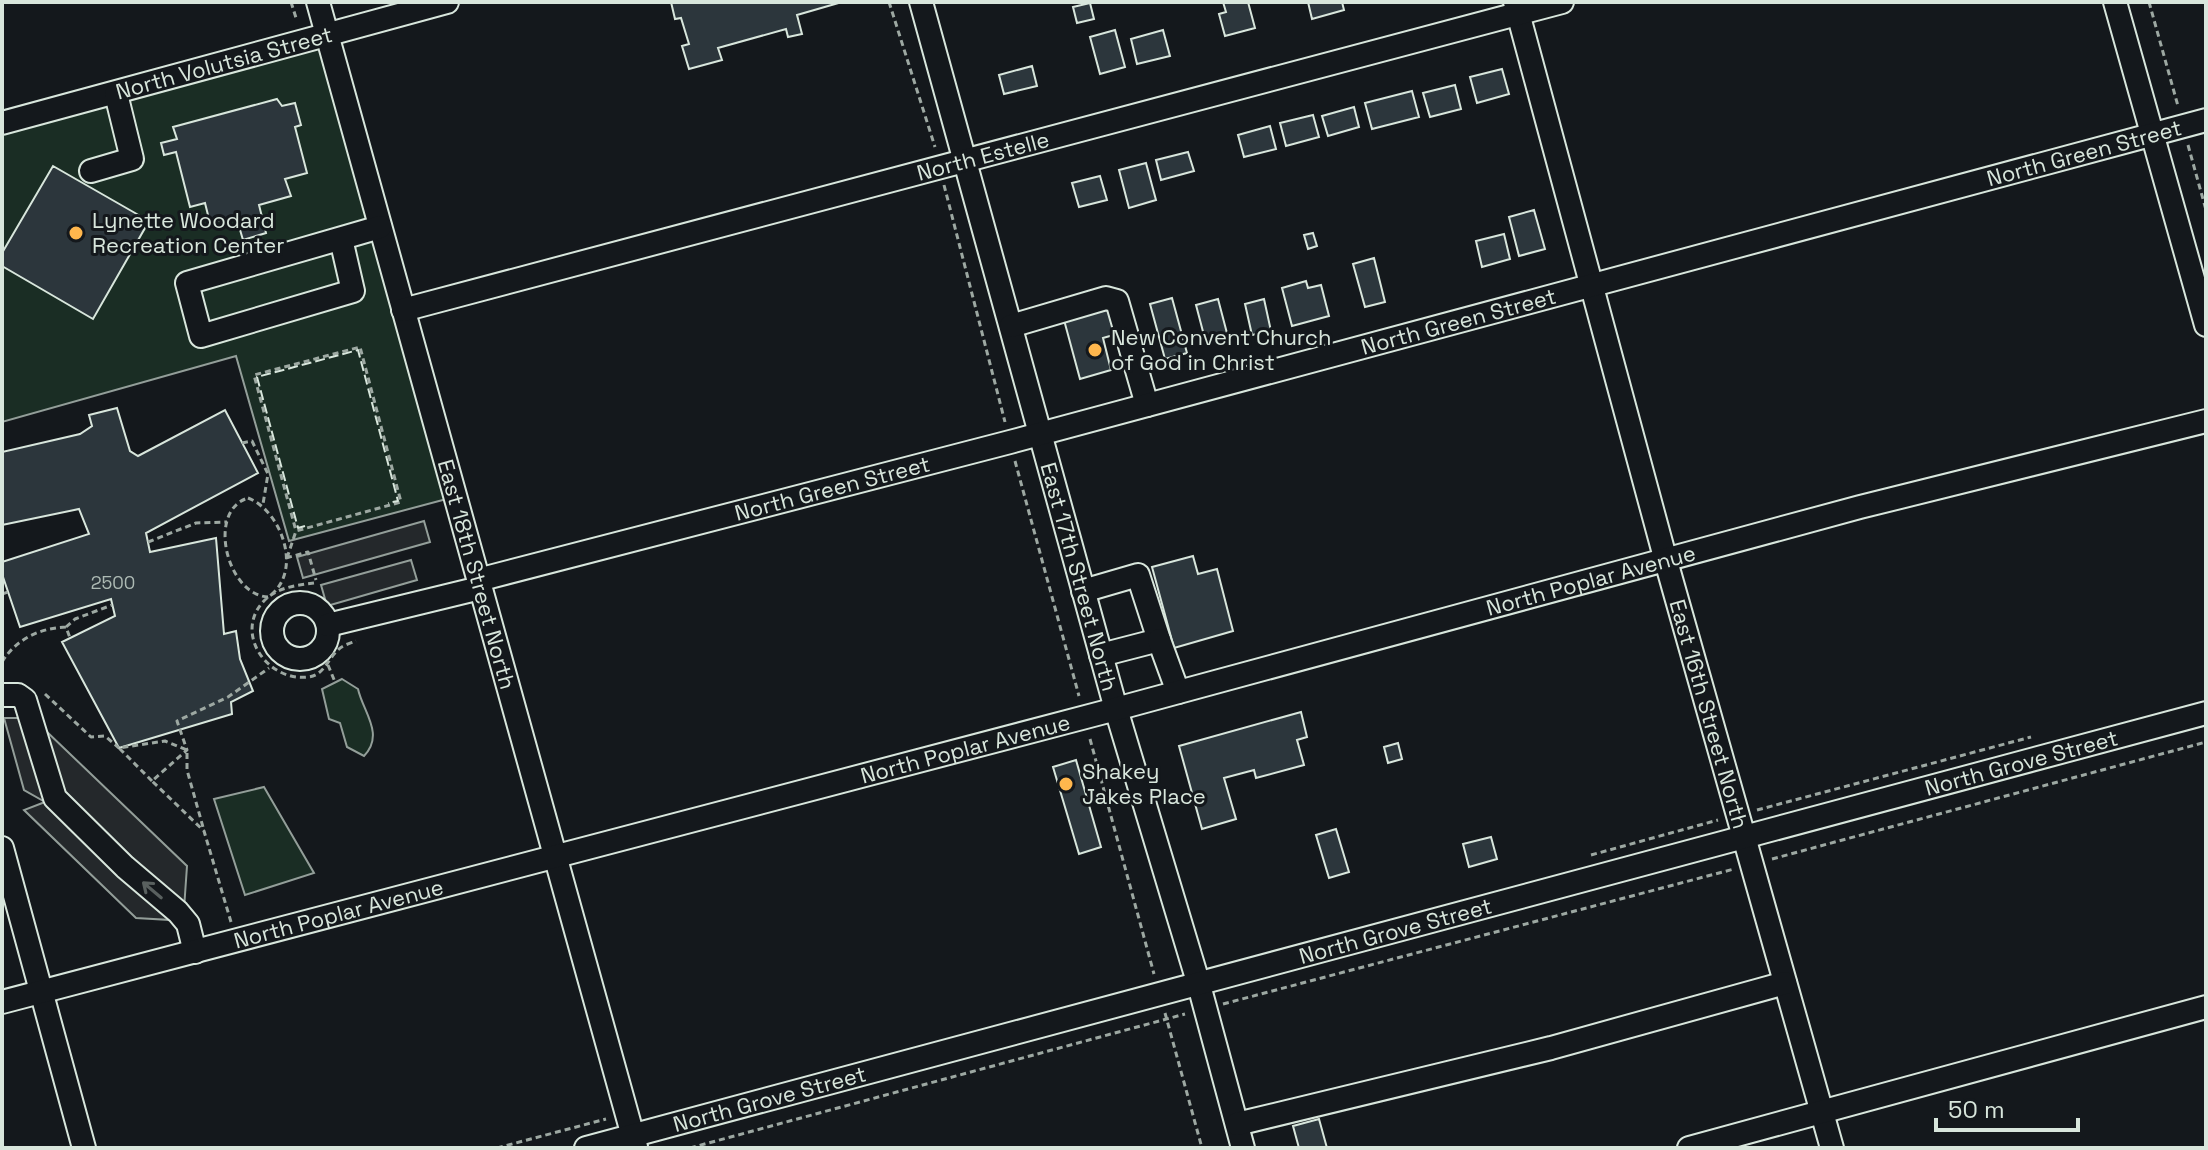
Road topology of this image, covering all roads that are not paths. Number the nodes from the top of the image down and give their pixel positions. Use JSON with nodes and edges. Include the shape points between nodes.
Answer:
{"nodes":[{"id":1,"x":318,"y":2,"type":"edge"},
{"id":2,"x":447,"y":2,"type":"edge"},
{"id":3,"x":921,"y":2,"type":"edge"},
{"id":4,"x":1562,"y":2,"type":"edge"},
{"id":5,"x":2115,"y":2,"type":"edge"},
{"id":6,"x":1517,"y":8,"type":"edge"},
{"id":7,"x":327,"y":35,"type":"junction"},
{"id":8,"x":116,"y":94,"type":"junction"},
{"id":9,"x":2206,"y":120,"type":"edge"},
{"id":10,"x":2,"y":123,"type":"edge"},
{"id":11,"x":2152,"y":133,"type":"junction"},
{"id":12,"x":964,"y":159,"type":"junction"},
{"id":13,"x":91,"y":171,"type":"dead end"},
{"id":14,"x":380,"y":227,"type":"junction"},
{"id":15,"x":341,"y":239,"type":"junction"},
{"id":16,"x":1592,"y":284,"type":"junction"},
{"id":17,"x":403,"y":310,"type":"junction"},
{"id":18,"x":2206,"y":325,"type":"edge"},
{"id":19,"x":1011,"y":326,"type":"junction"},
{"id":20,"x":1147,"y":405,"type":"junction"},
{"id":21,"x":2206,"y":421,"type":"edge"},
{"id":22,"x":1040,"y":434,"type":"junction"},
{"id":23,"x":1666,"y":561,"type":"junction"},
{"id":24,"x":479,"y":584,"type":"junction"},
{"id":25,"x":1083,"y":591,"type":"junction"},
{"id":26,"x":328,"y":625,"type":"dead end"},
{"id":27,"x":1159,"y":640,"type":"junction"},
{"id":28,"x":1101,"y":655,"type":"junction"},
{"id":29,"x":1178,"y":692,"type":"junction"},
{"id":30,"x":2,"y":695,"type":"edge"},
{"id":31,"x":1116,"y":709,"type":"junction"},
{"id":32,"x":2206,"y":713,"type":"edge"},
{"id":33,"x":1745,"y":839,"type":"junction"},
{"id":34,"x":2,"y":848,"type":"edge"},
{"id":35,"x":555,"y":855,"type":"junction"},
{"id":36,"x":195,"y":952,"type":"junction"},
{"id":37,"x":1785,"y":983,"type":"junction"},
{"id":38,"x":1199,"y":985,"type":"junction"},
{"id":39,"x":42,"y":991,"type":"junction"},
{"id":40,"x":2,"y":1002,"type":"edge"},
{"id":41,"x":2206,"y":1007,"type":"edge"},
{"id":42,"x":1821,"y":1112,"type":"junction"},
{"id":43,"x":1237,"y":1124,"type":"junction"},
{"id":44,"x":635,"y":1142,"type":"edge"},
{"id":45,"x":84,"y":1148,"type":"edge"},
{"id":46,"x":586,"y":1148,"type":"edge"},
{"id":47,"x":1243,"y":1148,"type":"edge"},
{"id":48,"x":1689,"y":1148,"type":"edge"},
{"id":49,"x":1832,"y":1148,"type":"edge"}],
"edges":[{"from":1,"to":7,"type":"street","name":"East 18th Street North"},
{"from":2,"to":7,"type":"street","name":"North Volutsia Street"},
{"from":3,"to":12,"type":"street","name":"East 17th Street North"},
{"from":4,"to":6,"type":"street","name":"North Estelle"},
{"from":5,"to":11,"type":"street"},
{"from":6,"to":12,"type":"street","name":"North Estelle"},
{"from":6,"to":16,"type":"street","name":"East 16th Street North"},
{"from":7,"to":8,"type":"street","name":"North Volutsia Street"},
{"from":7,"to":14,"type":"street","name":"East 18th Street North"},
{"from":8,"to":10,"type":"street","name":"North Volutsia Street"},
{"from":8,"to":13,"type":"street","via":[[132,159]]},
{"from":9,"to":11,"type":"street","name":"North Green Street"},
{"from":11,"to":16,"type":"street","name":"North Green Street"},
{"from":11,"to":18,"type":"street"},
{"from":12,"to":17,"type":"street","name":"North Estelle"},
{"from":12,"to":19,"type":"street","name":"East 17th Street North"},
{"from":14,"to":15,"type":"street"},
{"from":14,"to":17,"type":"street","name":"East 18th Street North"},
{"from":15,"to":15,"type":"street","via":[[187,283],[201,336],[353,291]]},
{"from":16,"to":20,"type":"street","name":"North Green Street"},
{"from":16,"to":23,"type":"street","name":"East 16th Street North"},
{"from":17,"to":24,"type":"street","name":"East 18th Street North"},
{"from":19,"to":20,"type":"street","via":[[1106,298],[1117,301]]},
{"from":19,"to":22,"type":"street","name":"East 17th Street North"},
{"from":20,"to":22,"type":"street","name":"North Green Street"},
{"from":21,"to":23,"type":"street","name":"North Poplar Avenue"},
{"from":22,"to":24,"type":"street","name":"North Green Street"},
{"from":22,"to":25,"type":"street","name":"East 17th Street North"},
{"from":23,"to":29,"type":"street","name":"North Poplar Avenue"},
{"from":23,"to":33,"type":"street","name":"East 16th Street North"},
{"from":24,"to":26,"type":"street","name":"North Green Street"},
{"from":24,"to":35,"type":"street","name":"East 18th Street North"},
{"from":25,"to":27,"type":"street","via":[[1138,575]]},
{"from":25,"to":28,"type":"street","name":"East 17th Street North"},
{"from":27,"to":28,"type":"street"},
{"from":27,"to":29,"type":"street"},
{"from":28,"to":31,"type":"street","name":"East 17th Street North"},
{"from":29,"to":31,"type":"street","name":"North Poplar Avenue"},
{"from":36,"to":30,"type":"street","one_way":true,"via":[[188,924],[178,912],[55,798],[25,700]]},
{"from":31,"to":35,"type":"street","name":"North Poplar Avenue"},
{"from":31,"to":38,"type":"street","name":"East 17th Street North"},
{"from":32,"to":33,"type":"street","name":"North Grove Street"},
{"from":33,"to":37,"type":"street","name":"East 16th Street North"},
{"from":33,"to":38,"type":"street","name":"North Grove Street"},
{"from":34,"to":39,"type":"street"},
{"from":35,"to":36,"type":"street","name":"North Poplar Avenue"},
{"from":35,"to":44,"type":"street","name":"East 18th Street North"},
{"from":36,"to":39,"type":"street","name":"North Poplar Avenue"},
{"from":37,"to":42,"type":"street","name":"East 16th Street North"},
{"from":37,"to":43,"type":"street","via":[[1551,1048]]},
{"from":38,"to":43,"type":"street","name":"East 17th Street North"},
{"from":38,"to":44,"type":"street","name":"North Grove Street"},
{"from":39,"to":40,"type":"street","name":"North Poplar Avenue"},
{"from":39,"to":45,"type":"street"},
{"from":41,"to":42,"type":"street"},
{"from":42,"to":48,"type":"street"},
{"from":42,"to":49,"type":"street","name":"East 16th Street North"},
{"from":43,"to":47,"type":"street","name":"East 17th Street North"},
{"from":44,"to":46,"type":"street","name":"North Grove Street"}]}
